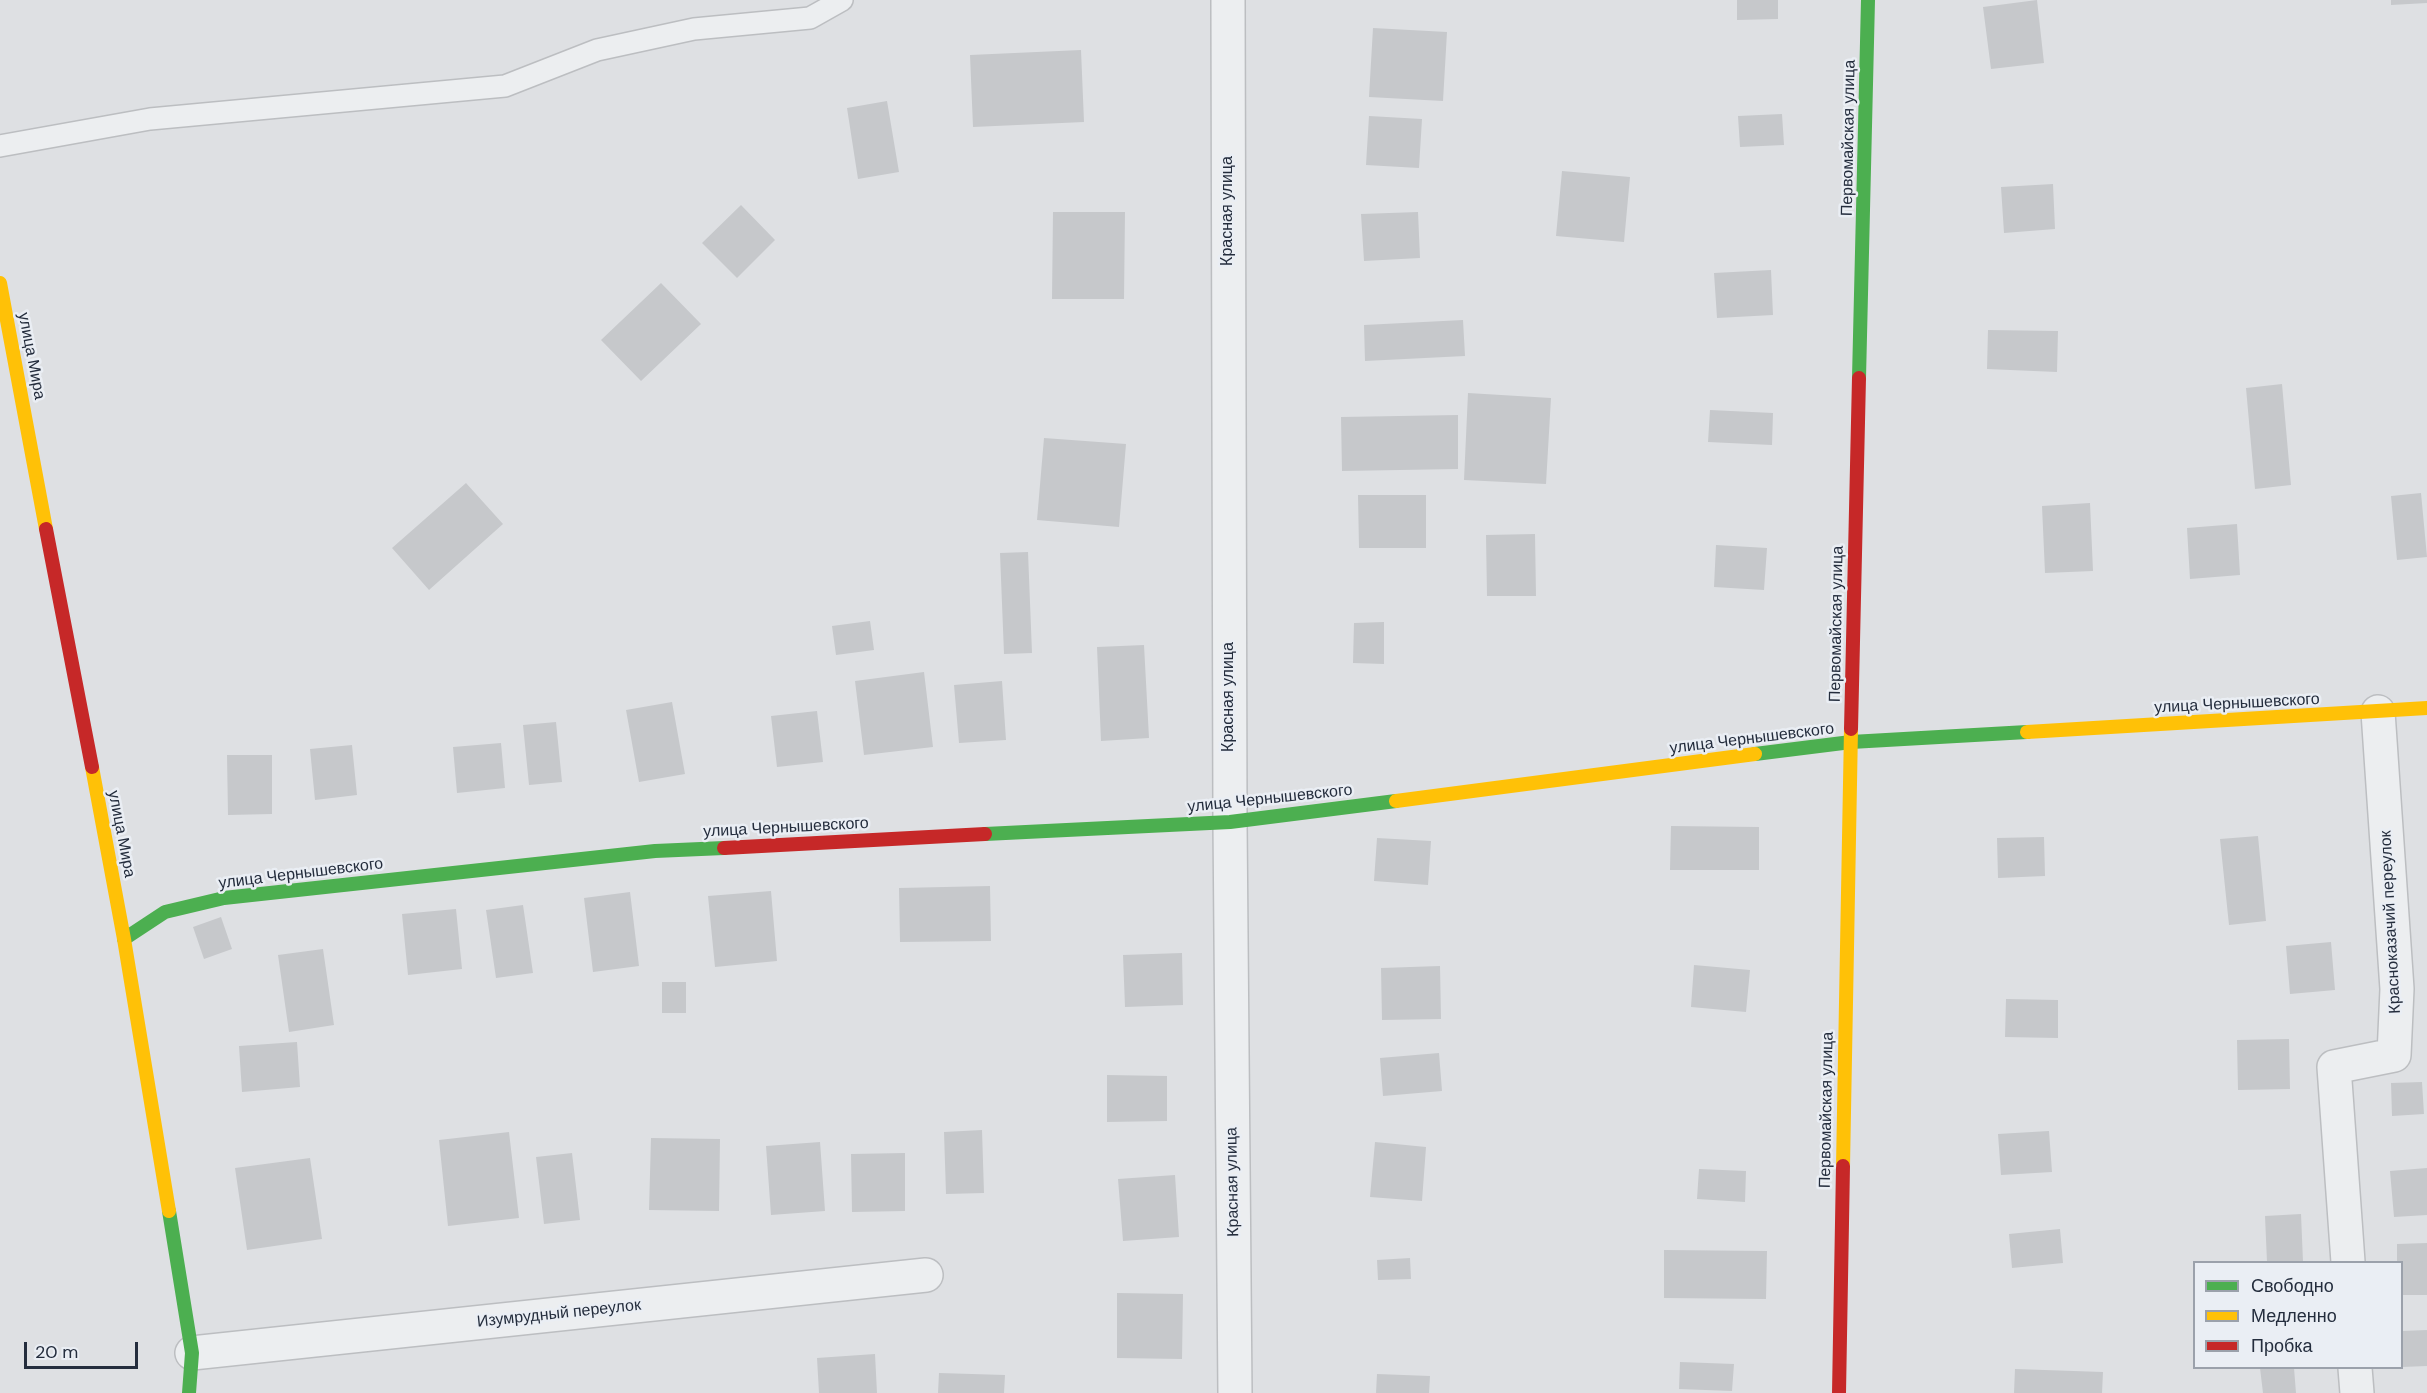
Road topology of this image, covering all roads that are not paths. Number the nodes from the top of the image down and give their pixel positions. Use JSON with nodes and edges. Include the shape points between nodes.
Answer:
{"nodes":[{"id":1,"x":842,"y":0,"type":"edge"},
{"id":2,"x":1228,"y":0,"type":"edge"},
{"id":3,"x":1868,"y":0,"type":"edge"},
{"id":4,"x":0,"y":146,"type":"edge"},
{"id":5,"x":0,"y":283,"type":"edge"},
{"id":6,"x":2427,"y":708,"type":"edge"},
{"id":7,"x":2378,"y":712,"type":"junction"},
{"id":8,"x":1851,"y":742,"type":"junction"},
{"id":9,"x":1230,"y":822,"type":"junction"},
{"id":10,"x":124,"y":939,"type":"junction"},
{"id":11,"x":2348,"y":1261,"type":"edge"},
{"id":12,"x":926,"y":1275,"type":"dead end"},
{"id":13,"x":192,"y":1353,"type":"junction"},
{"id":14,"x":2355,"y":1369,"type":"edge"},
{"id":15,"x":189,"y":1393,"type":"edge"},
{"id":16,"x":1235,"y":1393,"type":"edge"},
{"id":17,"x":1839,"y":1393,"type":"edge"},
{"id":18,"x":2357,"y":1393,"type":"edge"}],
"edges":[{"from":1,"to":4,"type":"lane","via":[[810,18],[694,29],[597,50],[505,86],[150,119]]},
{"from":2,"to":9,"type":"street","name":"Красная улица"},
{"from":3,"to":8,"type":"street","name":"Первомайская улица"},
{"from":5,"to":10,"type":"street","name":"улица Мира"},
{"from":6,"to":7,"type":"street","name":"улица Чернышевского"},
{"from":7,"to":8,"type":"street","name":"улица Чернышевского"},
{"from":7,"to":11,"type":"street","name":"Красноказачий переулок","via":[[2397,989],[2394,1055],[2334,1067]]},
{"from":8,"to":9,"type":"street","name":"улица Чернышевского"},
{"from":8,"to":17,"type":"street","name":"Первомайская улица"},
{"from":9,"to":10,"type":"street","name":"улица Чернышевского","via":[[644,853],[224,898],[165,912]]},
{"from":9,"to":16,"type":"street","name":"Красная улица"},
{"from":10,"to":13,"type":"street","name":"улица Мира"},
{"from":12,"to":13,"type":"street","name":"Изумрудный переулок"},
{"from":13,"to":15,"type":"street","name":"улица Мира"},
{"from":14,"to":18,"type":"street"}]}
